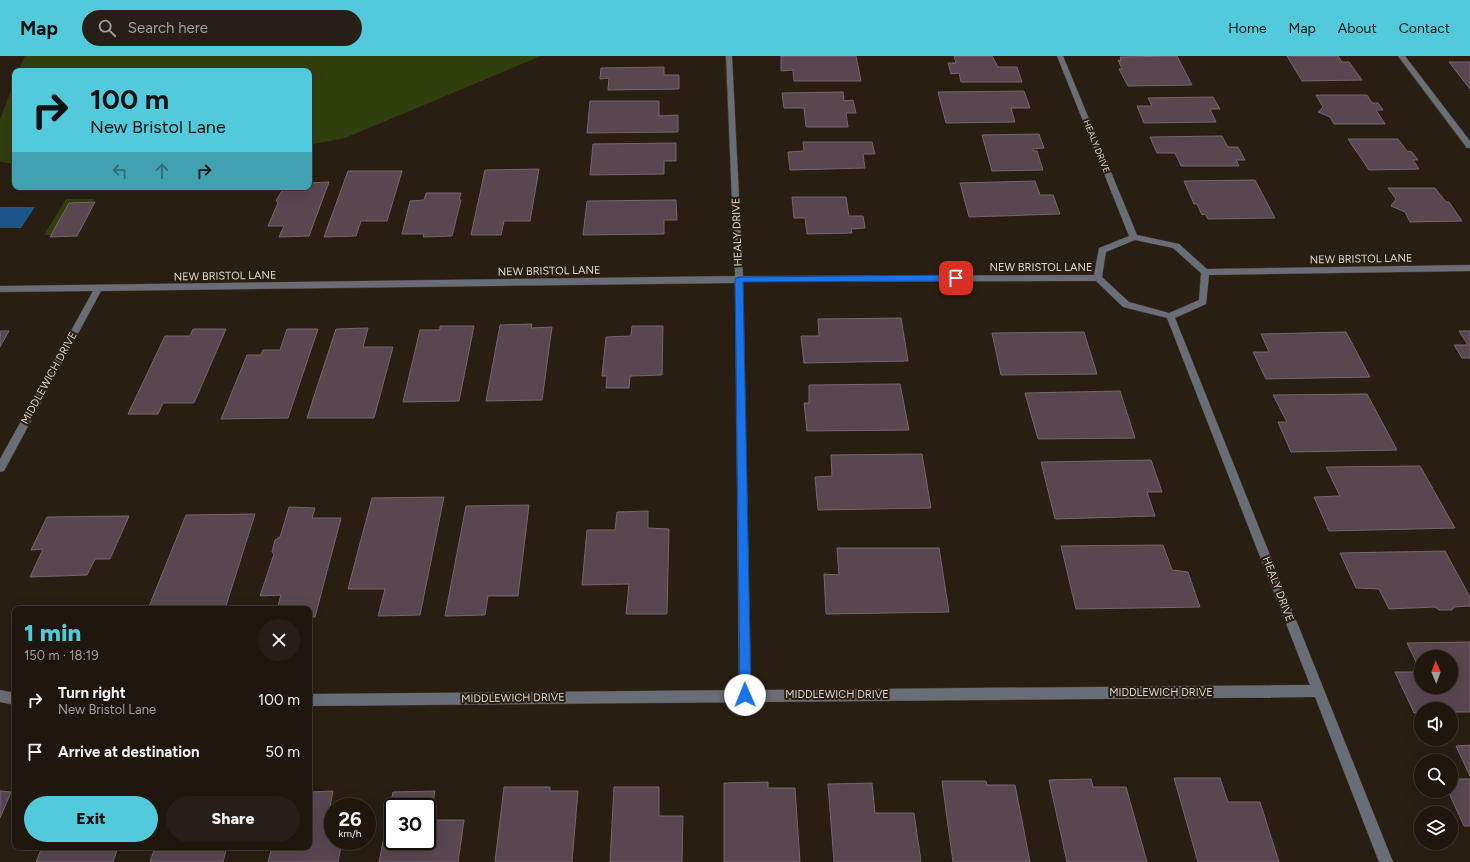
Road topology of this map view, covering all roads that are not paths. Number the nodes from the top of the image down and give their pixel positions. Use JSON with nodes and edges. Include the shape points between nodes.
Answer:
{"nodes":[{"id":1,"x":729,"y":56,"type":"edge"},
{"id":2,"x":1060,"y":56,"type":"edge"},
{"id":3,"x":1401,"y":56,"type":"edge"},
{"id":4,"x":1470,"y":146,"type":"edge"},
{"id":5,"x":1134,"y":237,"type":"junction"},
{"id":6,"x":1470,"y":268,"type":"edge"},
{"id":7,"x":1205,"y":272,"type":"junction"},
{"id":8,"x":1098,"y":278,"type":"junction"},
{"id":9,"x":739,"y":279,"type":"junction"},
{"id":10,"x":0,"y":289,"type":"edge"},
{"id":11,"x":98,"y":289,"type":"junction"},
{"id":12,"x":1170,"y":316,"type":"junction"},
{"id":13,"x":0,"y":468,"type":"edge"},
{"id":14,"x":1318,"y":691,"type":"junction"},
{"id":15,"x":745,"y":695,"type":"junction"},
{"id":16,"x":0,"y":696,"type":"edge"},
{"id":17,"x":12,"y":698,"type":"edge"},
{"id":18,"x":312,"y":700,"type":"edge"},
{"id":19,"x":1386,"y":862,"type":"edge"}],
"edges":[{"from":1,"to":9,"type":"street","name":"HEALY DRIVE"},
{"from":2,"to":5,"type":"street","name":"HEALY DRIVE"},
{"from":3,"to":4,"type":"street"},
{"from":5,"to":7,"type":"street","via":[[1176,246]]},
{"from":5,"to":8,"type":"street","via":[[1102,250]]},
{"from":6,"to":7,"type":"street","name":"NEW BRISTOL LANE"},
{"from":7,"to":12,"type":"street","via":[[1203,302]]},
{"from":8,"to":9,"type":"street","name":"NEW BRISTOL LANE"},
{"from":8,"to":12,"type":"street","via":[[1126,305]]},
{"from":9,"to":11,"type":"street","name":"NEW BRISTOL LANE"},
{"from":9,"to":15,"type":"street","name":"HEALY DRIVE"},
{"from":10,"to":11,"type":"street","name":"NEW BRISTOL LANE"},
{"from":11,"to":13,"type":"street","name":"MIDDLEWICH DRIVE"},
{"from":12,"to":14,"type":"street","name":"HEALY DRIVE"},
{"from":14,"to":15,"type":"street","name":"MIDDLEWICH DRIVE"},
{"from":14,"to":19,"type":"street","name":"HEALY DRIVE"},
{"from":15,"to":18,"type":"street","name":"MIDDLEWICH DRIVE"},
{"from":16,"to":17,"type":"street"}]}
